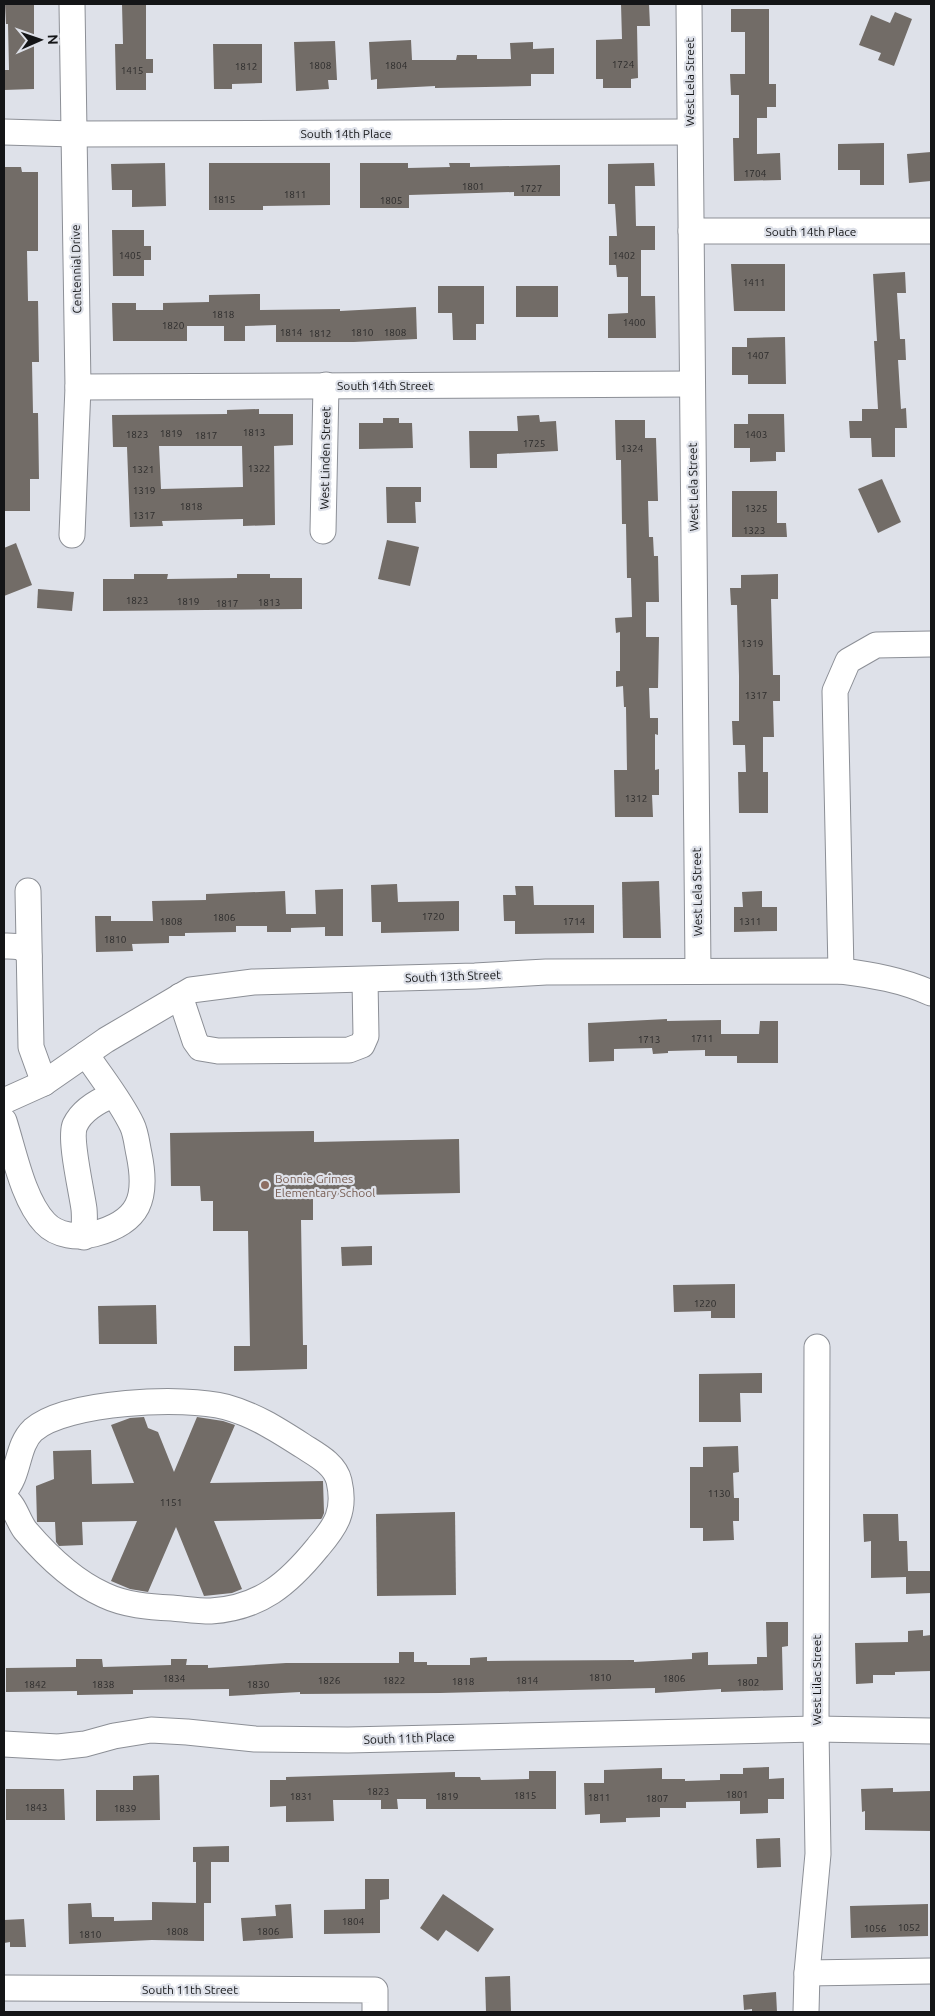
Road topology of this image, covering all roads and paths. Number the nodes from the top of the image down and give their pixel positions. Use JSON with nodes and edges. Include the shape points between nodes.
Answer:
{"nodes":[{"id":1,"x":72,"y":4,"type":"edge"},
{"id":2,"x":689,"y":4,"type":"edge"},
{"id":3,"x":4,"y":132,"type":"edge"},
{"id":4,"x":689,"y":132,"type":"junction"},
{"id":5,"x":74,"y":134,"type":"junction"},
{"id":6,"x":691,"y":231,"type":"junction"},
{"id":7,"x":931,"y":231,"type":"edge"},
{"id":8,"x":692,"y":384,"type":"junction"},
{"id":9,"x":326,"y":385,"type":"junction"},
{"id":10,"x":78,"y":387,"type":"junction"},
{"id":11,"x":323,"y":531,"type":"dead end"},
{"id":12,"x":72,"y":535,"type":"dead end"},
{"id":13,"x":931,"y":644,"type":"edge"},
{"id":14,"x":28,"y":891,"type":"dead end"},
{"id":15,"x":4,"y":946,"type":"edge"},
{"id":16,"x":29,"y":956,"type":"junction"},
{"id":17,"x":698,"y":970,"type":"junction"},
{"id":18,"x":841,"y":971,"type":"junction"},
{"id":19,"x":365,"y":980,"type":"junction"},
{"id":20,"x":931,"y":993,"type":"edge"},
{"id":21,"x":180,"y":996,"type":"junction"},
{"id":22,"x":86,"y":1054,"type":"junction"},
{"id":23,"x":44,"y":1083,"type":"junction"},
{"id":24,"x":113,"y":1094,"type":"junction"},
{"id":25,"x":4,"y":1101,"type":"edge"},
{"id":26,"x":4,"y":1121,"type":"edge"},
{"id":27,"x":84,"y":1237,"type":"junction"},
{"id":28,"x":817,"y":1347,"type":"dead end"},
{"id":29,"x":4,"y":1491,"type":"edge"},
{"id":30,"x":4,"y":1498,"type":"edge"},
{"id":31,"x":816,"y":1729,"type":"junction"},
{"id":32,"x":931,"y":1731,"type":"edge"},
{"id":33,"x":4,"y":1744,"type":"edge"},
{"id":34,"x":931,"y":1971,"type":"edge"},
{"id":35,"x":807,"y":1972,"type":"junction"},
{"id":36,"x":4,"y":1988,"type":"edge"},
{"id":37,"x":376,"y":2001,"type":"edge"},
{"id":38,"x":806,"y":2012,"type":"edge"}],
"edges":[{"from":1,"to":5,"type":"street","name":"Centennial Drive"},
{"from":2,"to":4,"type":"street","name":"West Lela Street"},
{"from":3,"to":5,"type":"street","name":"South 14th Place"},
{"from":4,"to":5,"type":"street","name":"South 14th Place"},
{"from":4,"to":6,"type":"street","name":"West Lela Street"},
{"from":5,"to":10,"type":"street","name":"Centennial Drive"},
{"from":6,"to":7,"type":"street","name":"South 14th Place"},
{"from":6,"to":8,"type":"street","name":"West Lela Street"},
{"from":8,"to":9,"type":"street","name":"South 14th Street"},
{"from":8,"to":17,"type":"street","name":"West Lela Street"},
{"from":9,"to":10,"type":"street","name":"South 14th Street"},
{"from":9,"to":11,"type":"street","name":"West Linden Street"},
{"from":10,"to":12,"type":"street","name":"Centennial Drive"},
{"from":13,"to":18,"type":"street","via":[[876,645],[848,662],[835,691]]},
{"from":14,"to":16,"type":"street"},
{"from":15,"to":16,"type":"street","via":[[18,946]]},
{"from":16,"to":23,"type":"street","via":[[31,1047]]},
{"from":17,"to":18,"type":"street","name":"South 13th Street"},
{"from":17,"to":19,"type":"street","name":"South 13th Street","via":[[546,972]]},
{"from":18,"to":20,"type":"street","name":"South 13th Street","via":[[877,975]]},
{"from":19,"to":21,"type":"street","name":"South 13th Street","via":[[252,982],[191,990]]},
{"from":19,"to":21,"type":"street","via":[[366,1036],[362,1045],[349,1050],[218,1051],[200,1048]]},
{"from":21,"to":22,"type":"street","name":"South 13th Street"},
{"from":22,"to":23,"type":"street","name":"South 13th Street"},
{"from":22,"to":24,"type":"street"},
{"from":23,"to":25,"type":"street","name":"South 13th Street"},
{"from":24,"to":27,"type":"street","via":[[96,1102],[74,1127],[85,1212]]},
{"from":24,"to":27,"type":"street","via":[[133,1127],[144,1176],[141,1197],[132,1216],[112,1230]]},
{"from":26,"to":27,"type":"street","via":[[31,1204],[46,1224],[64,1235]]},
{"from":28,"to":31,"type":"street","name":"West Lilac Street"},
{"from":29,"to":30,"type":"street","via":[[11,1483],[25,1439],[52,1418],[122,1403],[201,1402],[265,1421],[322,1458],[333,1468],[339,1480],[341,1511],[336,1526],[303,1565],[275,1591],[248,1604],[211,1610],[143,1607],[106,1596],[77,1580],[45,1551],[26,1531]]},
{"from":31,"to":32,"type":"street","name":"South 11th Place"},
{"from":31,"to":33,"type":"street","name":"South 11th Place","via":[[348,1740],[255,1740],[151,1730],[58,1748]]},
{"from":31,"to":35,"type":"street","name":"West Lilac Street","via":[[818,1854]]},
{"from":34,"to":35,"type":"street"},
{"from":35,"to":38,"type":"street","name":"West Lilac Street"},
{"from":36,"to":37,"type":"street","name":"South 11th Street"}]}
